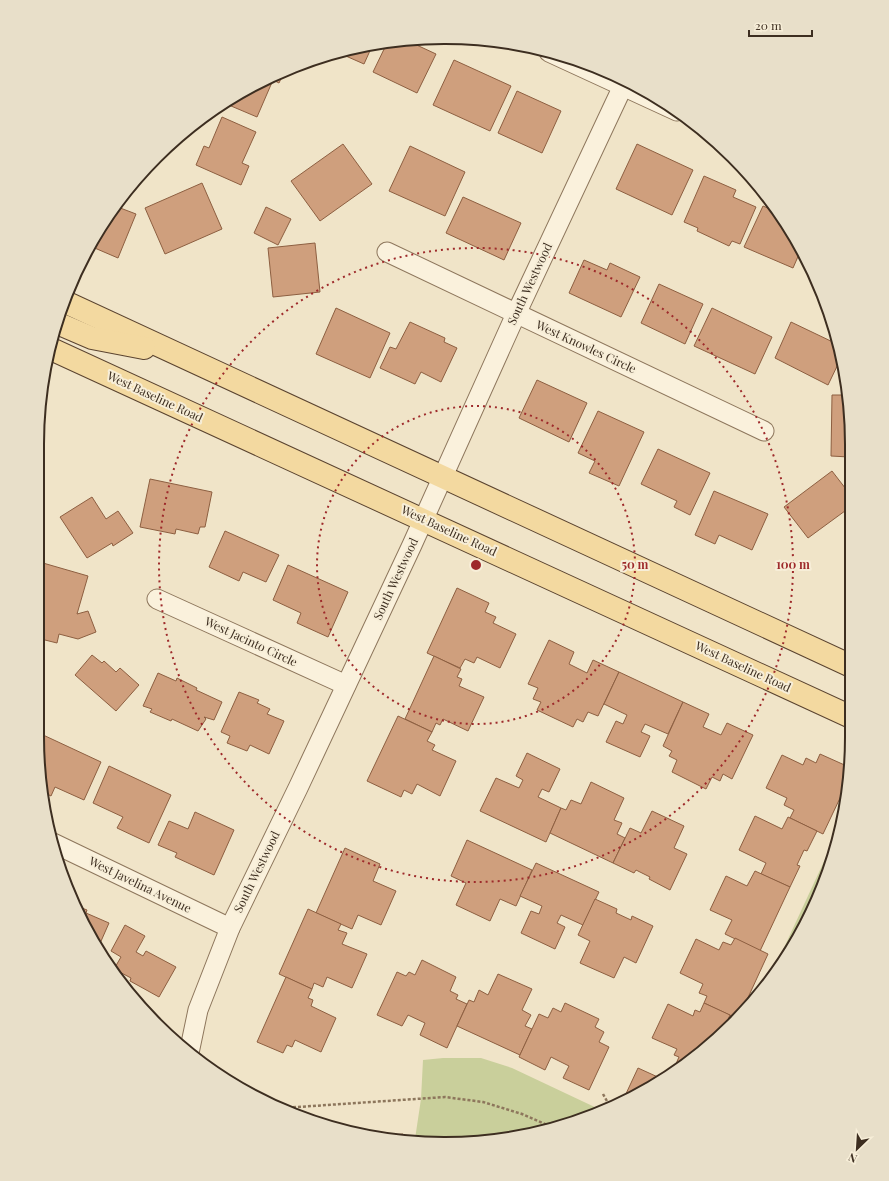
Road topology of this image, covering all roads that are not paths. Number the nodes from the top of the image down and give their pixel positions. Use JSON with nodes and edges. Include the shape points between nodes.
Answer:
{"nodes":[{"id":1,"x":593,"y":72,"type":"edge"},
{"id":2,"x":623,"y":86,"type":"junction"},
{"id":3,"x":627,"y":88,"type":"edge"},
{"id":4,"x":386,"y":252,"type":"dead end"},
{"id":5,"x":69,"y":304,"type":"edge"},
{"id":6,"x":516,"y":314,"type":"junction"},
{"id":7,"x":62,"y":325,"type":"edge"},
{"id":8,"x":56,"y":351,"type":"edge"},
{"id":9,"x":176,"y":354,"type":"junction"},
{"id":10,"x":764,"y":431,"type":"dead end"},
{"id":11,"x":442,"y":478,"type":"junction"},
{"id":12,"x":423,"y":520,"type":"junction"},
{"id":13,"x":157,"y":599,"type":"dead end"},
{"id":14,"x":845,"y":664,"type":"edge"},
{"id":15,"x":346,"y":685,"type":"junction"},
{"id":16,"x":845,"y":715,"type":"edge"},
{"id":17,"x":60,"y":846,"type":"edge"},
{"id":18,"x":230,"y":928,"type":"junction"},
{"id":19,"x":190,"y":1046,"type":"edge"}],
"edges":[{"from":1,"to":2,"type":"street"},
{"from":2,"to":3,"type":"street"},
{"from":2,"to":6,"type":"street","name":"South Westwood"},
{"from":4,"to":6,"type":"street","name":"West Knowles Circle"},
{"from":5,"to":9,"type":"main road"},
{"from":6,"to":10,"type":"street","name":"West Knowles Circle"},
{"from":6,"to":11,"type":"street","name":"South Westwood"},
{"from":7,"to":9,"type":"main road","via":[[92,338]]},
{"from":8,"to":12,"type":"main road","name":"West Baseline Road"},
{"from":9,"to":11,"type":"main road"},
{"from":11,"to":12,"type":"street","name":"South Westwood"},
{"from":11,"to":14,"type":"main road"},
{"from":12,"to":15,"type":"street","name":"South Westwood"},
{"from":12,"to":16,"type":"main road","name":"West Baseline Road"},
{"from":13,"to":15,"type":"street","name":"West Jacinto Circle"},
{"from":15,"to":18,"type":"street","name":"South Westwood"},
{"from":17,"to":18,"type":"street","name":"West Javelina Avenue"},
{"from":18,"to":19,"type":"street","name":"South Westwood","via":[[198,1010]]}]}
